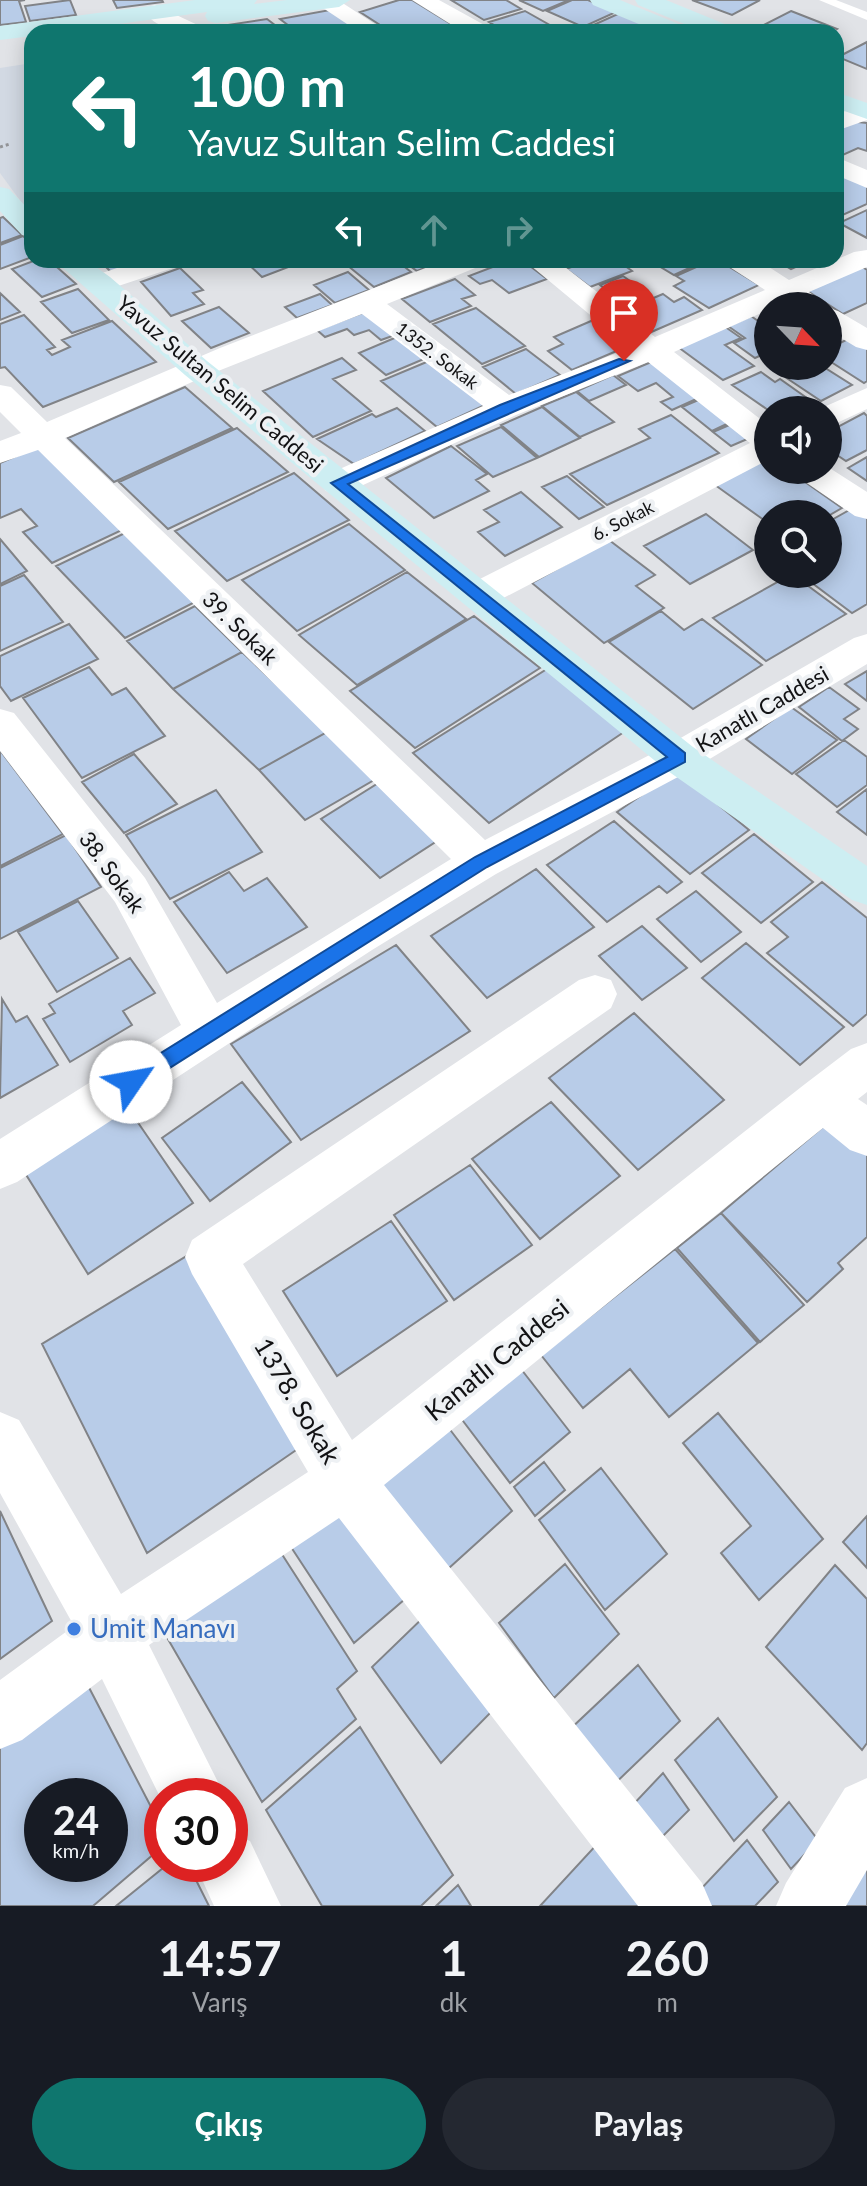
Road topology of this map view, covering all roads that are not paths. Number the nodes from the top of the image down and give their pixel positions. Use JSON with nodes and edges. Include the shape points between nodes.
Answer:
{"nodes":[{"id":1,"x":246,"y":0,"type":"edge"},
{"id":2,"x":423,"y":0,"type":"edge"},
{"id":3,"x":601,"y":0,"type":"edge"},
{"id":4,"x":646,"y":0,"type":"edge"},
{"id":5,"x":825,"y":0,"type":"edge"},
{"id":6,"x":329,"y":1,"type":"edge"},
{"id":7,"x":867,"y":16,"type":"edge"},
{"id":8,"x":175,"y":22,"type":"edge"},
{"id":9,"x":143,"y":24,"type":"edge"},
{"id":10,"x":363,"y":24,"type":"edge"},
{"id":11,"x":466,"y":24,"type":"edge"},
{"id":12,"x":658,"y":24,"type":"edge"},
{"id":13,"x":704,"y":24,"type":"edge"},
{"id":14,"x":24,"y":31,"type":"edge"},
{"id":15,"x":0,"y":33,"type":"edge"},
{"id":16,"x":24,"y":42,"type":"edge"},
{"id":17,"x":0,"y":45,"type":"edge"},
{"id":18,"x":844,"y":81,"type":"edge"},
{"id":19,"x":867,"y":91,"type":"edge"},
{"id":20,"x":844,"y":102,"type":"edge"},
{"id":21,"x":867,"y":111,"type":"edge"},
{"id":22,"x":844,"y":120,"type":"edge"},
{"id":23,"x":844,"y":169,"type":"edge"},
{"id":24,"x":867,"y":180,"type":"edge"},
{"id":25,"x":0,"y":195,"type":"edge"},
{"id":26,"x":24,"y":217,"type":"edge"},
{"id":27,"x":844,"y":246,"type":"edge"},
{"id":28,"x":866,"y":259,"type":"edge"},
{"id":29,"x":79,"y":268,"type":"edge"},
{"id":30,"x":145,"y":268,"type":"edge"},
{"id":31,"x":451,"y":268,"type":"edge"},
{"id":32,"x":548,"y":268,"type":"edge"},
{"id":33,"x":751,"y":268,"type":"edge"},
{"id":34,"x":100,"y":283,"type":"junction"},
{"id":35,"x":789,"y":292,"type":"edge"},
{"id":36,"x":812,"y":292,"type":"edge"},
{"id":37,"x":368,"y":304,"type":"junction"},
{"id":38,"x":754,"y":315,"type":"edge"},
{"id":39,"x":842,"y":326,"type":"edge"},
{"id":40,"x":867,"y":341,"type":"edge"},
{"id":41,"x":654,"y":349,"type":"junction"},
{"id":42,"x":196,"y":368,"type":"junction"},
{"id":43,"x":0,"y":394,"type":"edge"},
{"id":44,"x":867,"y":397,"type":"edge"},
{"id":45,"x":505,"y":408,"type":"junction"},
{"id":46,"x":842,"y":410,"type":"edge"},
{"id":47,"x":754,"y":430,"type":"edge"},
{"id":48,"x":43,"y":437,"type":"junction"},
{"id":49,"x":0,"y":453,"type":"edge"},
{"id":50,"x":754,"y":454,"type":"edge"},
{"id":51,"x":338,"y":483,"type":"junction"},
{"id":52,"x":831,"y":484,"type":"edge"},
{"id":53,"x":867,"y":508,"type":"edge"},
{"id":54,"x":479,"y":595,"type":"junction"},
{"id":55,"x":867,"y":647,"type":"edge"},
{"id":56,"x":0,"y":723,"type":"edge"},
{"id":57,"x":679,"y":758,"type":"junction"},
{"id":58,"x":481,"y":862,"type":"junction"},
{"id":59,"x":867,"y":888,"type":"edge"},
{"id":60,"x":595,"y":994,"type":"dead end"},
{"id":61,"x":209,"y":1032,"type":"junction"},
{"id":62,"x":867,"y":1064,"type":"edge"},
{"id":63,"x":822,"y":1099,"type":"junction"},
{"id":64,"x":867,"y":1134,"type":"edge"},
{"id":65,"x":0,"y":1166,"type":"edge"},
{"id":66,"x":0,"y":1439,"type":"edge"},
{"id":67,"x":345,"y":1481,"type":"junction"},
{"id":68,"x":112,"y":1635,"type":"junction"},
{"id":69,"x":0,"y":1718,"type":"edge"},
{"id":70,"x":184,"y":1778,"type":"edge"},
{"id":71,"x":867,"y":1810,"type":"edge"},
{"id":72,"x":236,"y":1882,"type":"edge"},
{"id":73,"x":248,"y":1906,"type":"edge"},
{"id":74,"x":679,"y":1906,"type":"edge"},
{"id":75,"x":809,"y":1906,"type":"edge"}],
"edges":[{"from":1,"to":8,"type":"street"},
{"from":2,"to":11,"type":"street"},
{"from":3,"to":12,"type":"street"},
{"from":4,"to":13,"type":"street"},
{"from":5,"to":7,"type":"lane"},
{"from":6,"to":8,"type":"street"},
{"from":6,"to":10,"type":"street"},
{"from":8,"to":9,"type":"street"},
{"from":14,"to":15,"type":"street"},
{"from":16,"to":17,"type":"street"},
{"from":18,"to":19,"type":"street"},
{"from":20,"to":21,"type":"street"},
{"from":21,"to":22,"type":"street"},
{"from":23,"to":24,"type":"street"},
{"from":25,"to":26,"type":"street"},
{"from":27,"to":28,"type":"street"},
{"from":28,"to":36,"type":"street"},
{"from":29,"to":34,"type":"street","name":"Yavuz Sultan Selim Caddesi"},
{"from":30,"to":34,"type":"street"},
{"from":31,"to":37,"type":"street"},
{"from":32,"to":41,"type":"street"},
{"from":33,"to":35,"type":"street"},
{"from":34,"to":42,"type":"street","name":"Yavuz Sultan Selim Caddesi"},
{"from":37,"to":42,"type":"street"},
{"from":37,"to":45,"type":"street","name":"1352. Sokak"},
{"from":38,"to":41,"type":"street"},
{"from":39,"to":40,"type":"street"},
{"from":41,"to":45,"type":"street"},
{"from":41,"to":47,"type":"street"},
{"from":42,"to":48,"type":"street"},
{"from":42,"to":51,"type":"street","name":"Yavuz Sultan Selim Caddesi"},
{"from":43,"to":48,"type":"street","name":"39. Sokak"},
{"from":44,"to":46,"type":"street"},
{"from":45,"to":51,"type":"street"},
{"from":48,"to":49,"type":"street"},
{"from":48,"to":58,"type":"street","name":"39. Sokak"},
{"from":50,"to":54,"type":"street","name":"6. Sokak"},
{"from":51,"to":54,"type":"street","name":"Yavuz Sultan Selim Caddesi"},
{"from":52,"to":53,"type":"street"},
{"from":54,"to":57,"type":"street","name":"Yavuz Sultan Selim Caddesi"},
{"from":55,"to":57,"type":"street","name":"Kanatlı Caddesi"},
{"from":56,"to":61,"type":"street","name":"38. Sokak","via":[[130,890]]},
{"from":57,"to":58,"type":"street","name":"Kanatlı Caddesi"},
{"from":57,"to":59,"type":"street","name":"Yavuz Sultan Selim Caddesi"},
{"from":58,"to":61,"type":"street","name":"Kanatlı Caddesi"},
{"from":60,"to":67,"type":"street","name":"1378. Sokak","via":[[210,1257]]},
{"from":61,"to":65,"type":"street","name":"Kanatlı Caddesi"},
{"from":62,"to":63,"type":"street","name":"Kanatlı Caddesi"},
{"from":63,"to":64,"type":"street"},
{"from":63,"to":67,"type":"street","name":"Kanatlı Caddesi"},
{"from":66,"to":68,"type":"street"},
{"from":67,"to":68,"type":"street","name":"Kanatlı Caddesi"},
{"from":67,"to":74,"type":"street","name":"1378. Sokak"},
{"from":68,"to":69,"type":"street","name":"Kanatlı Caddesi"},
{"from":68,"to":70,"type":"street"},
{"from":71,"to":75,"type":"street"},
{"from":72,"to":73,"type":"street"}]}
